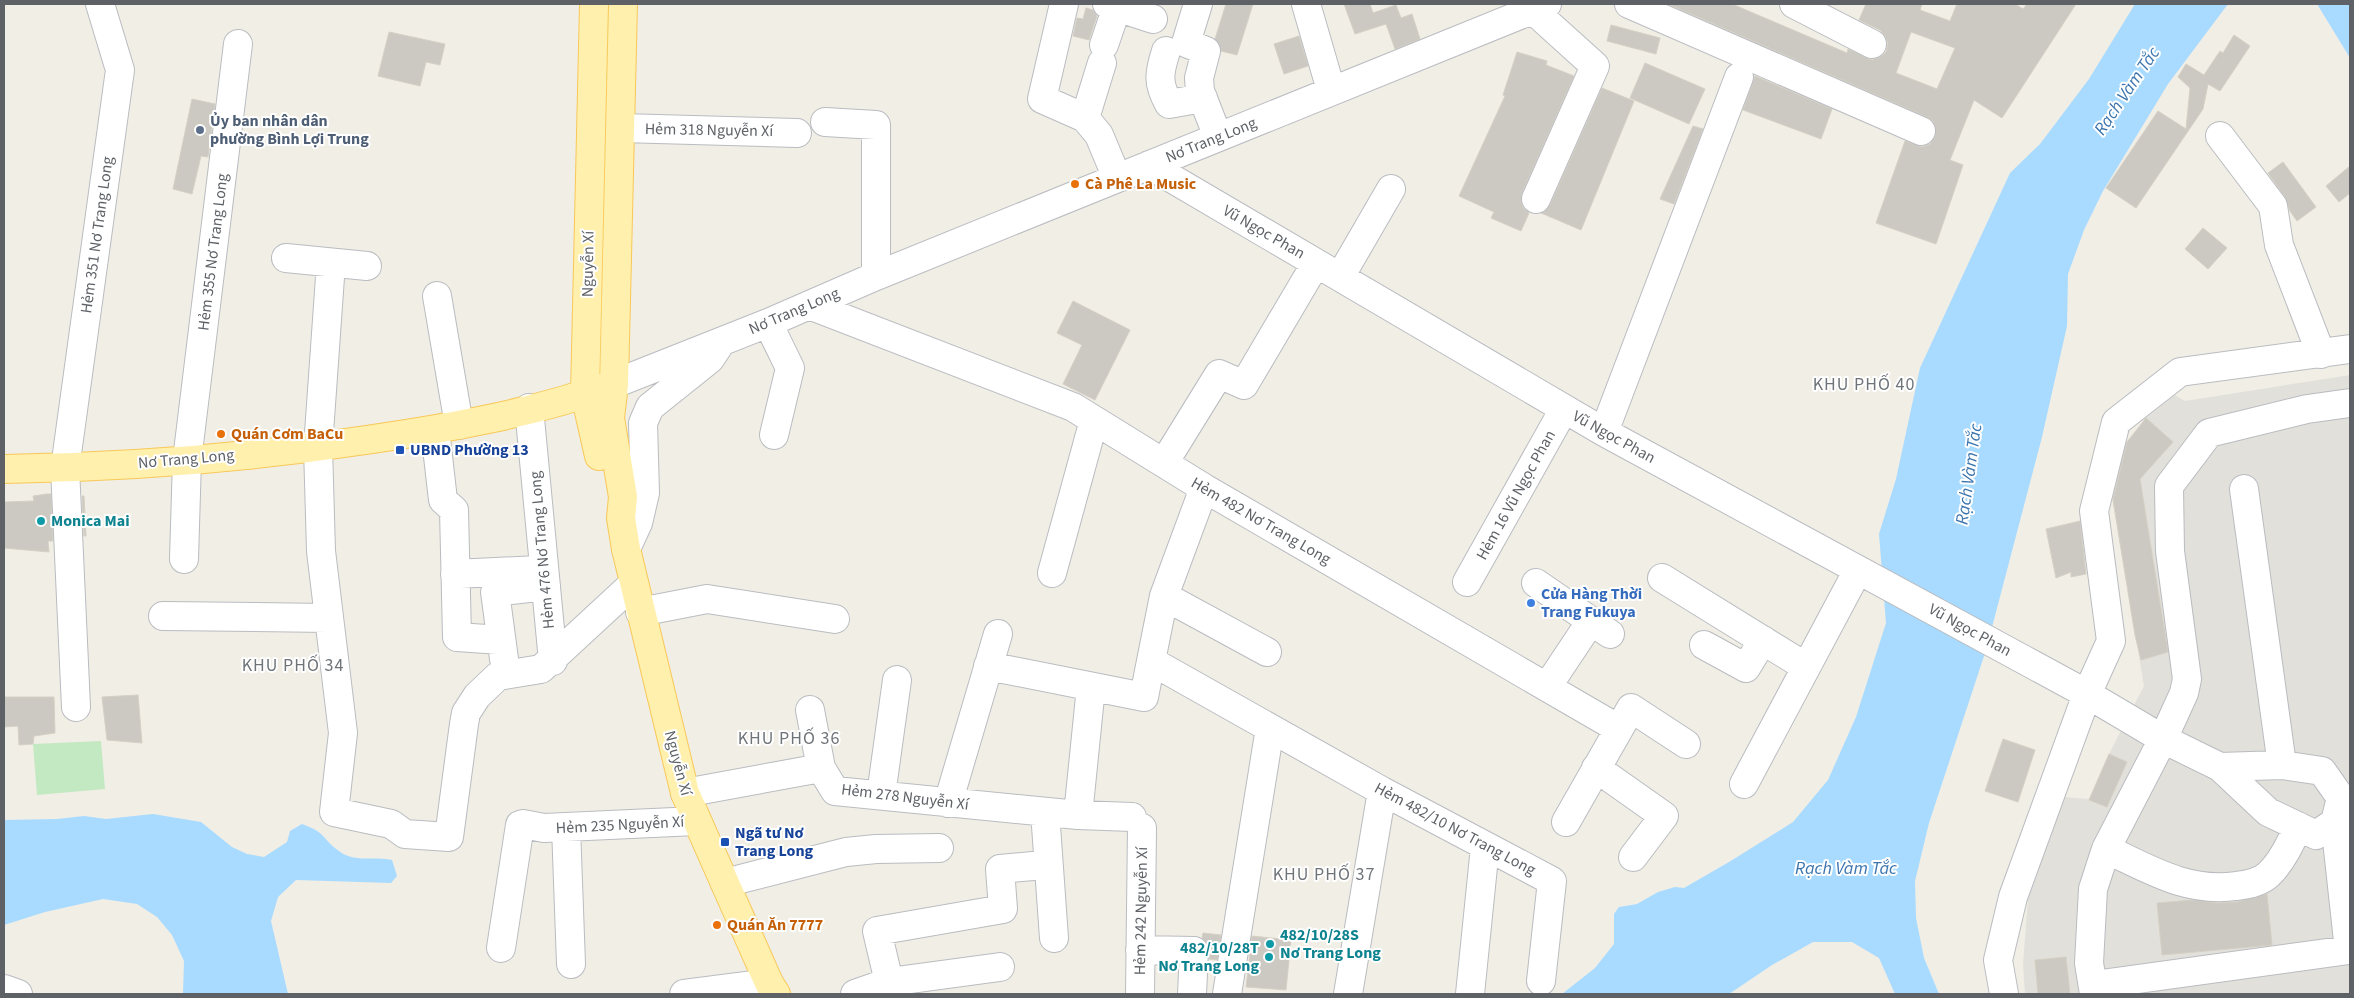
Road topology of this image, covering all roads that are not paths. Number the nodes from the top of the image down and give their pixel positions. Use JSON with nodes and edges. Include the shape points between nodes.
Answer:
{"nodes":[{"id":1,"x":100,"y":4,"type":"edge"},
{"id":2,"x":594,"y":4,"type":"edge"},
{"id":3,"x":623,"y":4,"type":"edge"},
{"id":4,"x":1064,"y":4,"type":"edge"},
{"id":5,"x":1198,"y":4,"type":"edge"},
{"id":6,"x":1306,"y":4,"type":"edge"},
{"id":7,"x":1629,"y":4,"type":"edge"},
{"id":8,"x":1794,"y":4,"type":"edge"},
{"id":9,"x":1112,"y":6,"type":"edge"},
{"id":10,"x":1540,"y":7,"type":"edge"},
{"id":11,"x":1153,"y":19,"type":"dead end"},
{"id":12,"x":238,"y":44,"type":"dead end"},
{"id":13,"x":1872,"y":44,"type":"dead end"},
{"id":14,"x":1166,"y":51,"type":"dead end"},
{"id":15,"x":1739,"y":77,"type":"dead end"},
{"id":16,"x":1332,"y":90,"type":"junction"},
{"id":17,"x":1203,"y":98,"type":"junction"},
{"id":18,"x":1084,"y":118,"type":"junction"},
{"id":19,"x":825,"y":122,"type":"dead end"},
{"id":20,"x":620,"y":128,"type":"junction"},
{"id":21,"x":1921,"y":131,"type":"dead end"},
{"id":22,"x":797,"y":133,"type":"dead end"},
{"id":23,"x":2220,"y":136,"type":"dead end"},
{"id":24,"x":1218,"y":137,"type":"junction"},
{"id":25,"x":1150,"y":165,"type":"junction"},
{"id":26,"x":1117,"y":178,"type":"junction"},
{"id":27,"x":1391,"y":189,"type":"dead end"},
{"id":28,"x":1536,"y":200,"type":"dead end"},
{"id":29,"x":286,"y":258,"type":"dead end"},
{"id":30,"x":330,"y":262,"type":"junction"},
{"id":31,"x":1316,"y":263,"type":"junction"},
{"id":32,"x":367,"y":266,"type":"dead end"},
{"id":33,"x":876,"y":276,"type":"junction"},
{"id":34,"x":1340,"y":277,"type":"junction"},
{"id":35,"x":437,"y":296,"type":"dead end"},
{"id":36,"x":809,"y":305,"type":"junction"},
{"id":37,"x":768,"y":323,"type":"junction"},
{"id":38,"x":720,"y":342,"type":"junction"},
{"id":39,"x":2350,"y":349,"type":"edge"},
{"id":40,"x":2321,"y":354,"type":"junction"},
{"id":41,"x":614,"y":384,"type":"junction"},
{"id":42,"x":585,"y":394,"type":"junction"},
{"id":43,"x":2350,"y":403,"type":"edge"},
{"id":44,"x":529,"y":408,"type":"junction"},
{"id":45,"x":1564,"y":409,"type":"junction"},
{"id":46,"x":1094,"y":420,"type":"junction"},
{"id":47,"x":447,"y":428,"type":"junction"},
{"id":48,"x":1604,"y":432,"type":"junction"},
{"id":49,"x":774,"y":435,"type":"dead end"},
{"id":50,"x":318,"y":447,"type":"junction"},
{"id":51,"x":187,"y":460,"type":"junction"},
{"id":52,"x":1164,"y":464,"type":"junction"},
{"id":53,"x":65,"y":468,"type":"junction"},
{"id":54,"x":4,"y":469,"type":"edge"},
{"id":55,"x":1204,"y":488,"type":"junction"},
{"id":56,"x":2244,"y":489,"type":"dead end"},
{"id":57,"x":622,"y":518,"type":"junction"},
{"id":58,"x":626,"y":549,"type":"junction"},
{"id":59,"x":184,"y":559,"type":"dead end"},
{"id":60,"x":1052,"y":573,"type":"dead end"},
{"id":61,"x":456,"y":574,"type":"junction"},
{"id":62,"x":1865,"y":574,"type":"junction"},
{"id":63,"x":545,"y":578,"type":"junction"},
{"id":64,"x":1662,"y":578,"type":"dead end"},
{"id":65,"x":1467,"y":582,"type":"dead end"},
{"id":66,"x":1536,"y":583,"type":"dead end"},
{"id":67,"x":633,"y":584,"type":"junction"},
{"id":68,"x":1164,"y":596,"type":"junction"},
{"id":69,"x":640,"y":612,"type":"junction"},
{"id":70,"x":163,"y":616,"type":"dead end"},
{"id":71,"x":329,"y":618,"type":"junction"},
{"id":72,"x":836,"y":619,"type":"dead end"},
{"id":73,"x":998,"y":634,"type":"dead end"},
{"id":74,"x":501,"y":640,"type":"junction"},
{"id":75,"x":1762,"y":640,"type":"junction"},
{"id":76,"x":1704,"y":645,"type":"dead end"},
{"id":77,"x":1267,"y":652,"type":"dead end"},
{"id":78,"x":553,"y":661,"type":"junction"},
{"id":79,"x":1151,"y":661,"type":"junction"},
{"id":80,"x":988,"y":666,"type":"junction"},
{"id":81,"x":1806,"y":667,"type":"junction"},
{"id":82,"x":506,"y":675,"type":"junction"},
{"id":83,"x":897,"y":680,"type":"dead end"},
{"id":84,"x":1091,"y":686,"type":"junction"},
{"id":85,"x":1548,"y":687,"type":"junction"},
{"id":86,"x":2087,"y":694,"type":"junction"},
{"id":87,"x":76,"y":707,"type":"dead end"},
{"id":88,"x":810,"y":710,"type":"dead end"},
{"id":89,"x":1270,"y":728,"type":"junction"},
{"id":90,"x":1619,"y":729,"type":"junction"},
{"id":91,"x":2163,"y":739,"type":"junction"},
{"id":92,"x":1686,"y":744,"type":"dead end"},
{"id":93,"x":2282,"y":765,"type":"junction"},
{"id":94,"x":822,"y":768,"type":"junction"},
{"id":95,"x":1596,"y":768,"type":"junction"},
{"id":96,"x":2220,"y":768,"type":"junction"},
{"id":97,"x":1744,"y":784,"type":"dead end"},
{"id":98,"x":1382,"y":791,"type":"junction"},
{"id":99,"x":685,"y":793,"type":"junction"},
{"id":100,"x":881,"y":795,"type":"junction"},
{"id":101,"x":948,"y":803,"type":"junction"},
{"id":102,"x":1045,"y":812,"type":"junction"},
{"id":103,"x":1078,"y":815,"type":"junction"},
{"id":104,"x":696,"y":821,"type":"junction"},
{"id":105,"x":1137,"y":822,"type":"joint"},
{"id":106,"x":1566,"y":822,"type":"dead end"},
{"id":107,"x":2335,"y":822,"type":"junction"},
{"id":108,"x":2298,"y":826,"type":"junction"},
{"id":109,"x":555,"y":828,"type":"junction"},
{"id":110,"x":1485,"y":847,"type":"junction"},
{"id":111,"x":939,"y":848,"type":"dead end"},
{"id":112,"x":2106,"y":849,"type":"junction"},
{"id":113,"x":1632,"y":857,"type":"dead end"},
{"id":114,"x":1033,"y":866,"type":"dead end"},
{"id":115,"x":725,"y":883,"type":"junction"},
{"id":116,"x":1054,"y":938,"type":"dead end"},
{"id":117,"x":501,"y":948,"type":"dead end"},
{"id":118,"x":1140,"y":950,"type":"junction"},
{"id":119,"x":571,"y":964,"type":"dead end"},
{"id":120,"x":1000,"y":967,"type":"dead end"},
{"id":121,"x":1541,"y":981,"type":"dead end"},
{"id":122,"x":889,"y":982,"type":"junction"},
{"id":123,"x":772,"y":988,"type":"edge"},
{"id":124,"x":4,"y":989,"type":"edge"},
{"id":125,"x":2094,"y":989,"type":"edge"},
{"id":126,"x":18,"y":994,"type":"edge"},
{"id":127,"x":684,"y":994,"type":"edge"},
{"id":128,"x":855,"y":994,"type":"edge"},
{"id":129,"x":1140,"y":994,"type":"edge"},
{"id":130,"x":1192,"y":994,"type":"edge"},
{"id":131,"x":1227,"y":994,"type":"edge"},
{"id":132,"x":1348,"y":994,"type":"edge"},
{"id":133,"x":1470,"y":994,"type":"edge"},
{"id":134,"x":2004,"y":994,"type":"edge"}],
"edges":[{"from":1,"to":53,"type":"street","name":"Hẻm 351 Nơ Trang Long","via":[[120,70]]},
{"from":2,"to":42,"type":"main road","name":"Nguyễn Xí"},
{"from":3,"to":20,"type":"main road","name":"Nguyễn Xí"},
{"from":4,"to":18,"type":"street","via":[[1042,99]]},
{"from":5,"to":17,"type":"street","via":[[1186,43],[1206,51],[1199,78]]},
{"from":6,"to":16,"type":"street"},
{"from":7,"to":21,"type":"street"},
{"from":8,"to":13,"type":"street"},
{"from":9,"to":11,"type":"street"},
{"from":9,"to":18,"type":"street","via":[[1103,54]]},
{"from":10,"to":16,"type":"street","name":"Nơ Trang Long"},
{"from":10,"to":28,"type":"street","via":[[1595,66]]},
{"from":12,"to":51,"type":"street","name":"Hẻm 355 Nơ Trang Long"},
{"from":14,"to":17,"type":"street","via":[[1159,71],[1169,104]]},
{"from":15,"to":48,"type":"street"},
{"from":16,"to":24,"type":"street","name":"Nơ Trang Long"},
{"from":17,"to":24,"type":"street"},
{"from":18,"to":26,"type":"street","via":[[1099,135]]},
{"from":19,"to":33,"type":"street","via":[[876,125]]},
{"from":20,"to":22,"type":"street","name":"Hẻm 318 Nguyễn Xí"},
{"from":20,"to":41,"type":"main road","name":"Nguyễn Xí"},
{"from":23,"to":40,"type":"street","via":[[2273,206],[2279,245]]},
{"from":24,"to":25,"type":"street","name":"Nơ Trang Long"},
{"from":25,"to":26,"type":"street","name":"Nơ Trang Long"},
{"from":25,"to":31,"type":"street","name":"Vũ Ngọc Phan"},
{"from":26,"to":33,"type":"street","name":"Nơ Trang Long"},
{"from":27,"to":34,"type":"street"},
{"from":29,"to":30,"type":"street"},
{"from":30,"to":32,"type":"street"},
{"from":30,"to":50,"type":"street"},
{"from":31,"to":34,"type":"street","name":"Vũ Ngọc Phan"},
{"from":31,"to":52,"type":"street","via":[[1244,385],[1219,374]]},
{"from":33,"to":36,"type":"street","name":"Nơ Trang Long"},
{"from":34,"to":45,"type":"street","name":"Vũ Ngọc Phan"},
{"from":35,"to":47,"type":"street"},
{"from":36,"to":37,"type":"street","name":"Nơ Trang Long"},
{"from":36,"to":46,"type":"street","name":"Hẻm 482 Nơ Trang Long","via":[[1073,407]]},
{"from":37,"to":38,"type":"street","name":"Nơ Trang Long"},
{"from":37,"to":49,"type":"street","via":[[790,368]]},
{"from":38,"to":41,"type":"street","name":"Nơ Trang Long"},
{"from":38,"to":58,"type":"street","via":[[710,359],[650,407],[642,435],[645,493],[638,523]]},
{"from":39,"to":40,"type":"street"},
{"from":40,"to":86,"type":"street","via":[[2180,372],[2116,422],[2094,511],[2111,641]]},
{"from":41,"to":42,"type":"main road","name":"Nơ Trang Long"},
{"from":41,"to":57,"type":"main road","name":"Nguyễn Xí","via":[[610,418],[623,497]]},
{"from":42,"to":44,"type":"main road","name":"Nơ Trang Long"},
{"from":42,"to":57,"type":"main road","name":"Nguyễn Xí","via":[[609,499]]},
{"from":43,"to":91,"type":"street","via":[[2308,409],[2209,433],[2169,486],[2170,551],[2187,679]]},
{"from":44,"to":47,"type":"main road","name":"Nơ Trang Long"},
{"from":44,"to":63,"type":"street","name":"Hẻm 476 Nơ Trang Long"},
{"from":45,"to":48,"type":"street","name":"Vũ Ngọc Phan"},
{"from":45,"to":65,"type":"street","name":"Hẻm 16 Vũ Ngọc Phan"},
{"from":46,"to":52,"type":"street","name":"Hẻm 482 Nơ Trang Long"},
{"from":46,"to":60,"type":"street"},
{"from":47,"to":50,"type":"main road","name":"Nơ Trang Long"},
{"from":47,"to":61,"type":"street","via":[[443,500],[454,510]]},
{"from":48,"to":62,"type":"street","name":"Vũ Ngọc Phan"},
{"from":50,"to":51,"type":"main road","name":"Nơ Trang Long"},
{"from":50,"to":71,"type":"street","via":[[321,551]]},
{"from":51,"to":53,"type":"main road","name":"Nơ Trang Long"},
{"from":51,"to":59,"type":"street","name":"Hẻm 355 Nơ Trang Long"},
{"from":52,"to":55,"type":"street","name":"Hẻm 482 Nơ Trang Long"},
{"from":53,"to":54,"type":"main road","name":"Nơ Trang Long"},
{"from":53,"to":87,"type":"street","name":"Hẻm 351 Nơ Trang Long"},
{"from":55,"to":68,"type":"street"},
{"from":55,"to":85,"type":"street","name":"Hẻm 482 Nơ Trang Long"},
{"from":56,"to":93,"type":"street"},
{"from":57,"to":58,"type":"main road","name":"Nguyễn Xí"},
{"from":58,"to":67,"type":"main road","name":"Nguyễn Xí"},
{"from":61,"to":63,"type":"street"},
{"from":61,"to":74,"type":"street","via":[[457,637]]},
{"from":62,"to":81,"type":"street"},
{"from":62,"to":86,"type":"street","name":"Vũ Ngọc Phan"},
{"from":63,"to":74,"type":"street","via":[[495,592]]},
{"from":63,"to":78,"type":"street","name":"Hẻm 476 Nơ Trang Long"},
{"from":64,"to":75,"type":"street"},
{"from":66,"to":85,"type":"street","via":[[1600,628]]},
{"from":67,"to":69,"type":"main road","name":"Nguyễn Xí"},
{"from":67,"to":78,"type":"street"},
{"from":68,"to":77,"type":"street"},
{"from":68,"to":79,"type":"street"},
{"from":69,"to":72,"type":"street","via":[[707,599]]},
{"from":69,"to":99,"type":"main road","name":"Nguyễn Xí"},
{"from":70,"to":71,"type":"street"},
{"from":71,"to":82,"type":"street","via":[[343,734],[334,812],[391,824],[405,834],[449,837],[466,713],[477,696],[498,676]]},
{"from":73,"to":80,"type":"street"},
{"from":74,"to":82,"type":"street"},
{"from":75,"to":76,"type":"street","via":[[1746,668]]},
{"from":75,"to":81,"type":"street"},
{"from":78,"to":82,"type":"street","via":[[541,669]]},
{"from":79,"to":84,"type":"street","via":[[1144,697]]},
{"from":79,"to":89,"type":"street","name":"Hẻm 482/10 Nơ Trang Long"},
{"from":80,"to":84,"type":"street"},
{"from":80,"to":101,"type":"street"},
{"from":81,"to":97,"type":"street"},
{"from":83,"to":100,"type":"street"},
{"from":84,"to":103,"type":"street"},
{"from":85,"to":90,"type":"street","name":"Hẻm 482 Nơ Trang Long"},
{"from":86,"to":91,"type":"street","name":"Vũ Ngọc Phan"},
{"from":86,"to":134,"type":"street","via":[[2013,897],[1998,960]]},
{"from":88,"to":94,"type":"street"},
{"from":89,"to":98,"type":"street","name":"Hẻm 482/10 Nơ Trang Long"},
{"from":89,"to":131,"type":"street"},
{"from":90,"to":92,"type":"street","via":[[1631,708]]},
{"from":90,"to":95,"type":"street"},
{"from":91,"to":96,"type":"street","name":"Vũ Ngọc Phan"},
{"from":91,"to":112,"type":"street"},
{"from":93,"to":96,"type":"street"},
{"from":93,"to":107,"type":"street","via":[[2322,770],[2340,798]]},
{"from":94,"to":99,"type":"street","name":"Hẻm 278 Nguyễn Xí"},
{"from":94,"to":100,"type":"street","name":"Hẻm 278 Nguyễn Xí","via":[[835,791]]},
{"from":95,"to":106,"type":"street"},
{"from":95,"to":113,"type":"street","via":[[1664,816]]},
{"from":96,"to":108,"type":"street","via":[[2268,812]]},
{"from":98,"to":110,"type":"street","name":"Hẻm 482/10 Nơ Trang Long"},
{"from":98,"to":132,"type":"street"},
{"from":99,"to":104,"type":"main road","name":"Nguyễn Xí"},
{"from":100,"to":101,"type":"street","name":"Hẻm 278 Nguyễn Xí"},
{"from":101,"to":102,"type":"street","name":"Hẻm 278 Nguyễn Xí"},
{"from":102,"to":103,"type":"street","name":"Hẻm 278 Nguyễn Xí"},
{"from":102,"to":116,"type":"street"},
{"from":103,"to":105,"type":"street","name":"Hẻm 278 Nguyễn Xí"},
{"from":104,"to":109,"type":"street","name":"Hẻm 235 Nguyễn Xí"},
{"from":104,"to":115,"type":"main road","name":"Nguyễn Xí"},
{"from":105,"to":118,"type":"street","name":"Hẻm 242 Nguyễn Xí"},
{"from":107,"to":108,"type":"street","via":[[2316,835]]},
{"from":107,"to":125,"type":"street","via":[[2348,950]]},
{"from":108,"to":112,"type":"street","via":[[2286,852],[2268,875],[2246,885],[2215,889],[2179,882]]},
{"from":109,"to":117,"type":"street","name":"Hẻm 235 Nguyễn Xí","via":[[520,826]]},
{"from":109,"to":119,"type":"street"},
{"from":110,"to":121,"type":"street","name":"Hẻm 482/10 Nơ Trang Long","via":[[1552,881]]},
{"from":110,"to":133,"type":"street"},
{"from":111,"to":115,"type":"street","via":[[876,848],[846,852]]},
{"from":112,"to":125,"type":"street","via":[[2094,889],[2089,963]]},
{"from":114,"to":122,"type":"street","via":[[1000,869],[1003,909],[877,931]]},
{"from":115,"to":123,"type":"main road","name":"Nguyễn Xí"},
{"from":118,"to":129,"type":"street","name":"Hẻm 242 Nguyễn Xí"},
{"from":118,"to":130,"type":"street","via":[[1194,951]]},
{"from":120,"to":122,"type":"street"},
{"from":122,"to":128,"type":"street"},
{"from":123,"to":127,"type":"street"},
{"from":124,"to":126,"type":"street"}]}
